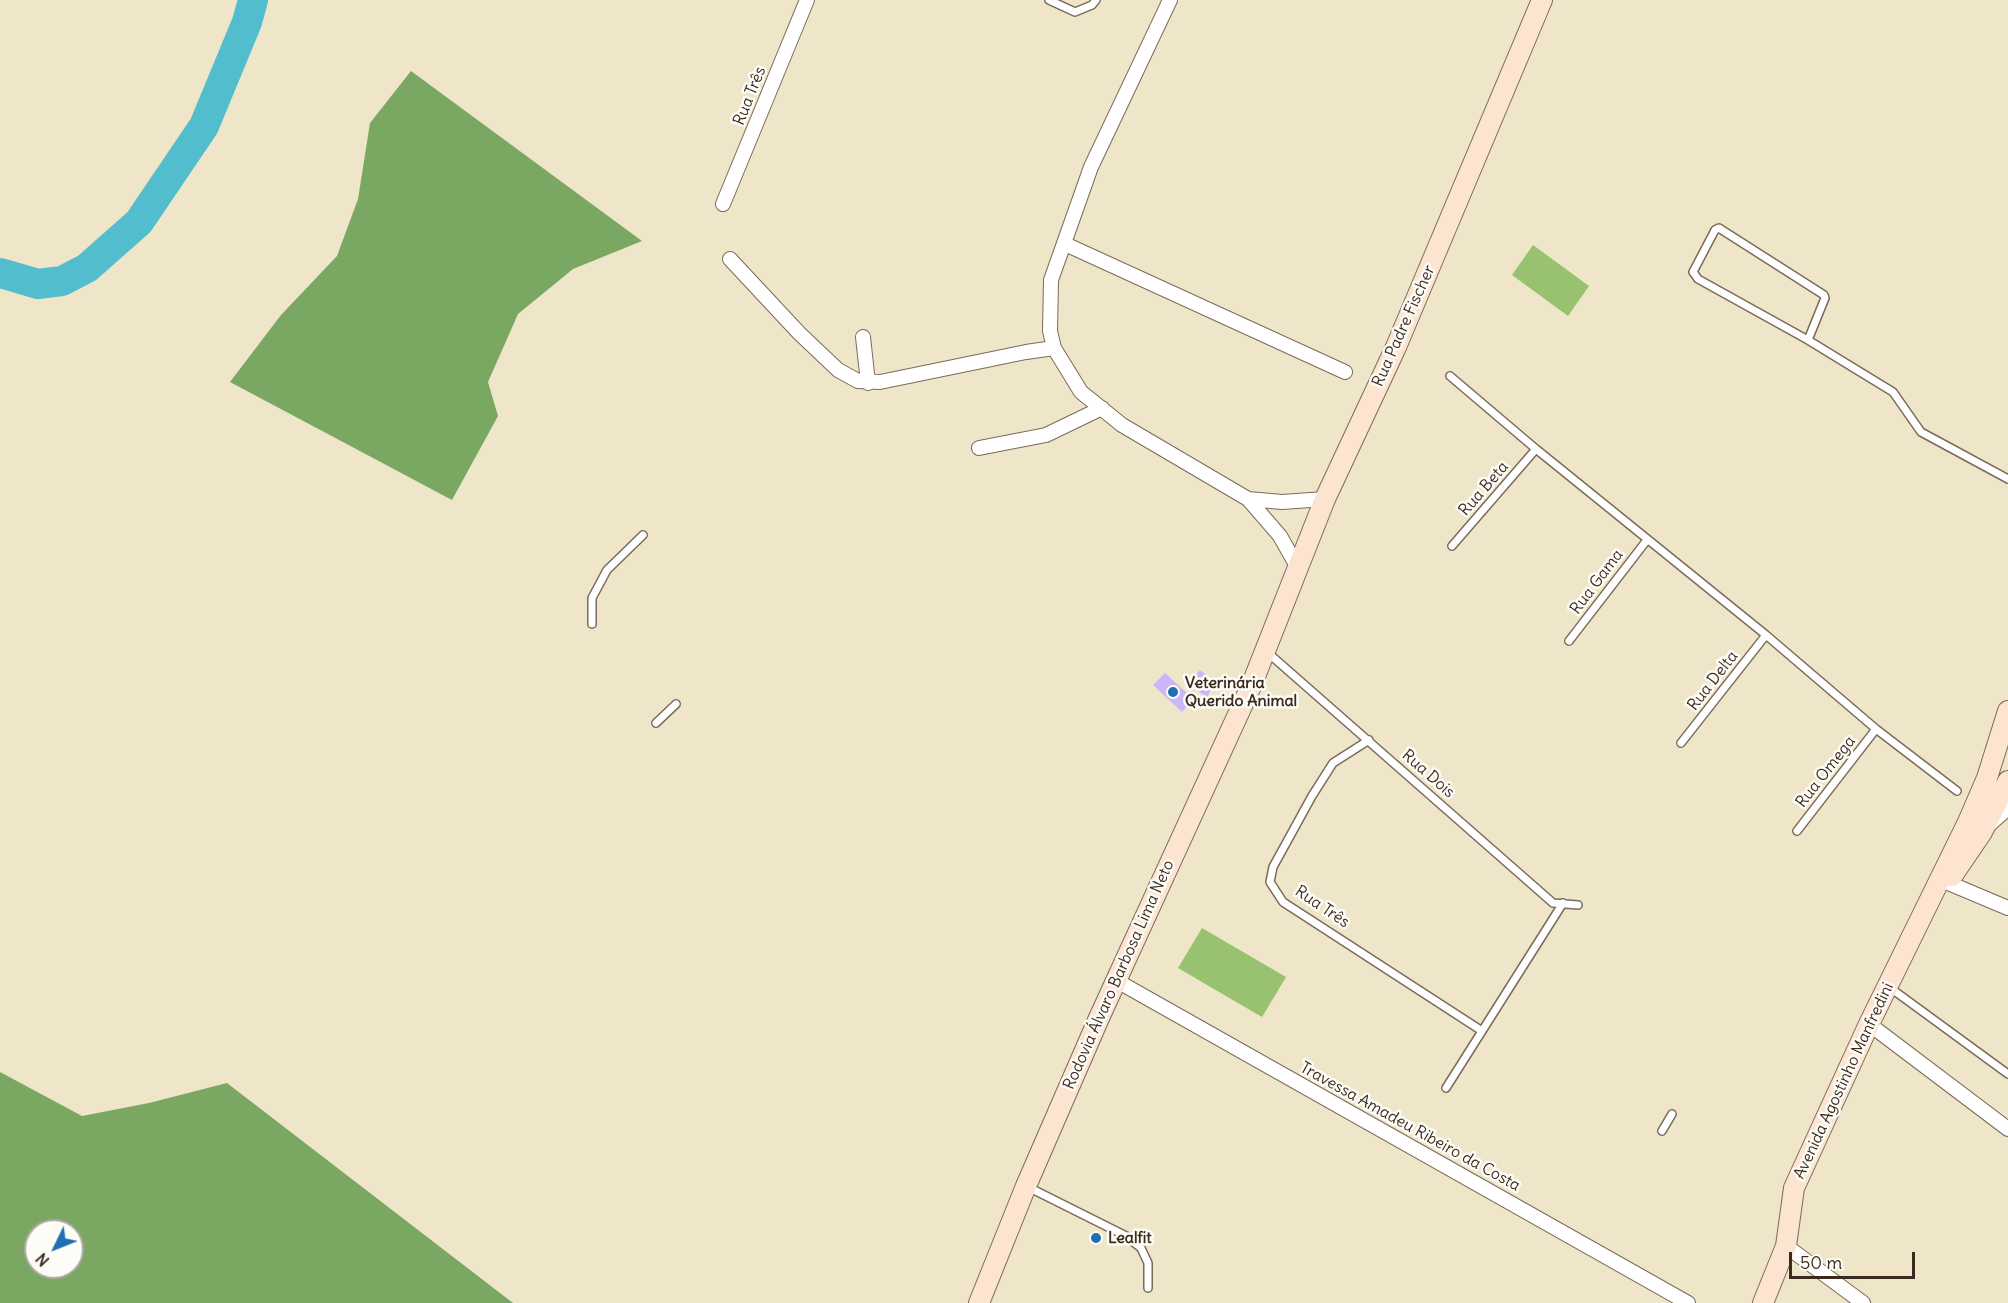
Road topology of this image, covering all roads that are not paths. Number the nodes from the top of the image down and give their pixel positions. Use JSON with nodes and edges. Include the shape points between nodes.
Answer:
{"nodes":[{"id":1,"x":807,"y":0,"type":"edge"},
{"id":2,"x":1049,"y":0,"type":"edge"},
{"id":3,"x":1096,"y":0,"type":"edge"},
{"id":4,"x":1170,"y":0,"type":"edge"},
{"id":5,"x":1542,"y":0,"type":"edge"},
{"id":6,"x":723,"y":204,"type":"dead end"},
{"id":7,"x":1065,"y":244,"type":"junction"},
{"id":8,"x":730,"y":259,"type":"dead end"},
{"id":9,"x":863,"y":337,"type":"dead end"},
{"id":10,"x":1808,"y":340,"type":"junction"},
{"id":11,"x":1054,"y":348,"type":"junction"},
{"id":12,"x":1345,"y":372,"type":"dead end"},
{"id":13,"x":1450,"y":376,"type":"dead end"},
{"id":14,"x":868,"y":382,"type":"junction"},
{"id":15,"x":1102,"y":408,"type":"junction"},
{"id":16,"x":979,"y":448,"type":"dead end"},
{"id":17,"x":1536,"y":449,"type":"junction"},
{"id":18,"x":2008,"y":479,"type":"edge"},
{"id":19,"x":1248,"y":499,"type":"junction"},
{"id":20,"x":1325,"y":499,"type":"junction"},
{"id":21,"x":643,"y":535,"type":"dead end"},
{"id":22,"x":1647,"y":540,"type":"junction"},
{"id":23,"x":1452,"y":546,"type":"dead end"},
{"id":24,"x":1298,"y":568,"type":"junction"},
{"id":25,"x":592,"y":624,"type":"dead end"},
{"id":26,"x":1766,"y":635,"type":"junction"},
{"id":27,"x":1569,"y":641,"type":"dead end"},
{"id":28,"x":1265,"y":651,"type":"junction"},
{"id":29,"x":676,"y":704,"type":"dead end"},
{"id":30,"x":2008,"y":711,"type":"edge"},
{"id":31,"x":656,"y":723,"type":"dead end"},
{"id":32,"x":1876,"y":729,"type":"junction"},
{"id":33,"x":1369,"y":740,"type":"junction"},
{"id":34,"x":1681,"y":744,"type":"dead end"},
{"id":35,"x":2008,"y":781,"type":"edge"},
{"id":36,"x":1957,"y":791,"type":"dead end"},
{"id":37,"x":2008,"y":808,"type":"edge"},
{"id":38,"x":1797,"y":831,"type":"dead end"},
{"id":39,"x":1982,"y":832,"type":"junction"},
{"id":40,"x":1943,"y":881,"type":"junction"},
{"id":41,"x":1563,"y":903,"type":"junction"},
{"id":42,"x":1578,"y":905,"type":"dead end"},
{"id":43,"x":2008,"y":908,"type":"edge"},
{"id":44,"x":1117,"y":981,"type":"junction"},
{"id":45,"x":1888,"y":987,"type":"junction"},
{"id":46,"x":1869,"y":1024,"type":"junction"},
{"id":47,"x":1482,"y":1031,"type":"junction"},
{"id":48,"x":2008,"y":1074,"type":"edge"},
{"id":49,"x":1446,"y":1088,"type":"dead end"},
{"id":50,"x":1672,"y":1114,"type":"dead end"},
{"id":51,"x":2008,"y":1129,"type":"edge"},
{"id":52,"x":1662,"y":1131,"type":"dead end"},
{"id":53,"x":1026,"y":1186,"type":"junction"},
{"id":54,"x":1786,"y":1246,"type":"junction"},
{"id":55,"x":1148,"y":1288,"type":"dead end"},
{"id":56,"x":979,"y":1303,"type":"edge"},
{"id":57,"x":1688,"y":1303,"type":"edge"},
{"id":58,"x":1763,"y":1303,"type":"edge"},
{"id":59,"x":1863,"y":1303,"type":"edge"}],
"edges":[{"from":1,"to":6,"type":"street","name":"Rua Três"},
{"from":2,"to":3,"type":"lane","via":[[1075,12]]},
{"from":4,"to":7,"type":"street","via":[[1091,167]]},
{"from":5,"to":20,"type":"main road","name":"Rua Padre Fischer","via":[[1396,346]]},
{"from":7,"to":11,"type":"street","via":[[1051,280],[1050,331]]},
{"from":7,"to":12,"type":"street"},
{"from":8,"to":14,"type":"street","via":[[838,370]]},
{"from":9,"to":14,"type":"street"},
{"from":10,"to":10,"type":"lane","via":[[1695,276],[1715,230],[1719,228],[1824,295]]},
{"from":10,"to":18,"type":"lane","via":[[1893,392],[1921,432]]},
{"from":11,"to":14,"type":"street"},
{"from":11,"to":15,"type":"street","via":[[1081,392]]},
{"from":13,"to":17,"type":"lane"},
{"from":15,"to":16,"type":"street","via":[[1046,435]]},
{"from":15,"to":19,"type":"street","via":[[1122,425]]},
{"from":17,"to":22,"type":"lane"},
{"from":17,"to":23,"type":"lane","name":"Rua Beta"},
{"from":19,"to":20,"type":"street"},
{"from":19,"to":24,"type":"street","via":[[1280,536]]},
{"from":20,"to":24,"type":"main road","name":"Rua Padre Fischer"},
{"from":21,"to":25,"type":"lane","via":[[607,570],[592,598]]},
{"from":22,"to":26,"type":"lane"},
{"from":22,"to":27,"type":"lane","name":"Rua Gama"},
{"from":24,"to":28,"type":"main road","name":"Rua Padre Fischer"},
{"from":26,"to":32,"type":"lane"},
{"from":26,"to":34,"type":"lane","name":"Rua Delta"},
{"from":28,"to":33,"type":"lane","name":"Rua Dois"},
{"from":28,"to":44,"type":"main road","name":"Rodovia Álvaro Barbosa Lima Neto"},
{"from":29,"to":31,"type":"lane"},
{"from":30,"to":40,"type":"main road","via":[[1987,778]]},
{"from":32,"to":36,"type":"lane"},
{"from":32,"to":38,"type":"lane","name":"Rua Omega"},
{"from":33,"to":41,"type":"lane","name":"Rua Dois","via":[[1553,903]]},
{"from":33,"to":47,"type":"lane","name":"Rua Três","via":[[1334,763],[1273,867],[1270,882],[1283,902]]},
{"from":35,"to":39,"type":"main road"},
{"from":37,"to":39,"type":"street"},
{"from":39,"to":40,"type":"main road"},
{"from":40,"to":43,"type":"street"},
{"from":40,"to":45,"type":"main road","name":"Avenida Agostinho Manfredini"},
{"from":41,"to":42,"type":"lane","name":"Rua Dois"},
{"from":41,"to":47,"type":"lane"},
{"from":44,"to":53,"type":"main road","name":"Rodovia Álvaro Barbosa Lima Neto"},
{"from":44,"to":57,"type":"street","name":"Travessa Amadeu Ribeiro da Costa"},
{"from":45,"to":46,"type":"main road","name":"Avenida Agostinho Manfredini"},
{"from":45,"to":48,"type":"lane"},
{"from":46,"to":51,"type":"street"},
{"from":46,"to":54,"type":"main road","name":"Avenida Agostinho Manfredini","via":[[1794,1188]]},
{"from":47,"to":49,"type":"lane"},
{"from":50,"to":52,"type":"lane"},
{"from":53,"to":55,"type":"lane","via":[[1126,1236],[1141,1248],[1148,1263]]},
{"from":53,"to":56,"type":"main road","name":"Rodovia Álvaro Barbosa Lima Neto"},
{"from":54,"to":58,"type":"main road","name":"Avenida Agostinho Manfredini"},
{"from":54,"to":59,"type":"street"}]}
